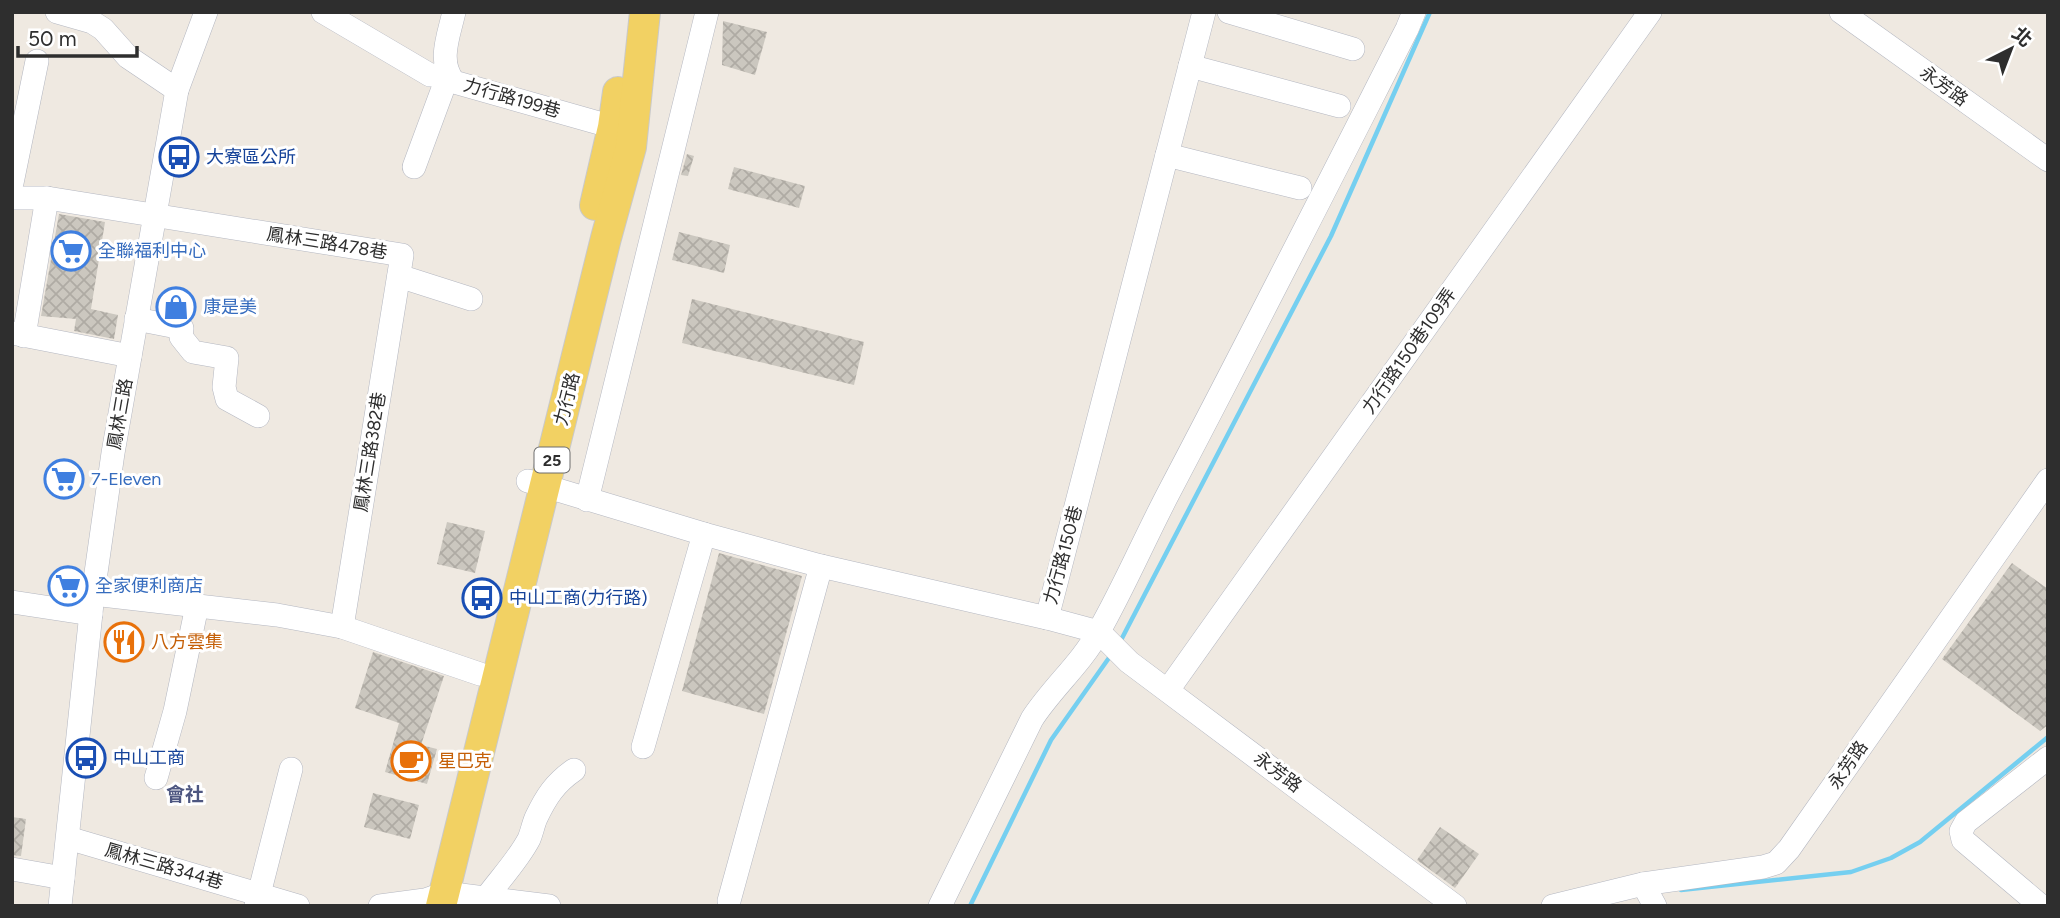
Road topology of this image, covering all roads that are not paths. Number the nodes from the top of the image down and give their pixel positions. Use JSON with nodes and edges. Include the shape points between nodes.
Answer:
{"nodes":[{"id":1,"x":57,"y":12,"type":"edge"},
{"id":2,"x":206,"y":12,"type":"edge"},
{"id":3,"x":323,"y":12,"type":"edge"},
{"id":4,"x":454,"y":12,"type":"edge"},
{"id":5,"x":627,"y":12,"type":"edge"},
{"id":6,"x":645,"y":12,"type":"edge"},
{"id":7,"x":706,"y":12,"type":"edge"},
{"id":8,"x":1204,"y":12,"type":"edge"},
{"id":9,"x":1228,"y":12,"type":"edge"},
{"id":10,"x":1414,"y":12,"type":"edge"},
{"id":11,"x":1650,"y":12,"type":"edge"},
{"id":12,"x":1841,"y":12,"type":"edge"},
{"id":13,"x":1353,"y":49,"type":"dead end"},
{"id":14,"x":37,"y":61,"type":"dead end"},
{"id":15,"x":1190,"y":66,"type":"junction"},
{"id":16,"x":448,"y":75,"type":"junction"},
{"id":17,"x":177,"y":90,"type":"junction"},
{"id":18,"x":1339,"y":106,"type":"dead end"},
{"id":19,"x":623,"y":128,"type":"junction"},
{"id":20,"x":1167,"y":155,"type":"junction"},
{"id":21,"x":2048,"y":160,"type":"edge"},
{"id":22,"x":414,"y":167,"type":"dead end"},
{"id":23,"x":12,"y":183,"type":"edge"},
{"id":24,"x":1300,"y":188,"type":"dead end"},
{"id":25,"x":12,"y":198,"type":"edge"},
{"id":26,"x":47,"y":198,"type":"junction"},
{"id":27,"x":155,"y":214,"type":"junction"},
{"id":28,"x":399,"y":276,"type":"junction"},
{"id":29,"x":471,"y":299,"type":"dead end"},
{"id":30,"x":136,"y":319,"type":"junction"},
{"id":31,"x":18,"y":335,"type":"edge"},
{"id":32,"x":130,"y":356,"type":"junction"},
{"id":33,"x":258,"y":416,"type":"dead end"},
{"id":34,"x":2048,"y":480,"type":"edge"},
{"id":35,"x":537,"y":484,"type":"junction"},
{"id":36,"x":587,"y":500,"type":"junction"},
{"id":37,"x":704,"y":534,"type":"junction"},
{"id":38,"x":821,"y":566,"type":"junction"},
{"id":39,"x":12,"y":602,"type":"edge"},
{"id":40,"x":92,"y":604,"type":"junction"},
{"id":41,"x":197,"y":606,"type":"junction"},
{"id":42,"x":1046,"y":618,"type":"junction"},
{"id":43,"x":342,"y":628,"type":"junction"},
{"id":44,"x":1099,"y":632,"type":"junction"},
{"id":45,"x":480,"y":674,"type":"junction"},
{"id":46,"x":1168,"y":690,"type":"junction"},
{"id":47,"x":643,"y":747,"type":"dead end"},
{"id":48,"x":2048,"y":758,"type":"edge"},
{"id":49,"x":291,"y":769,"type":"dead end"},
{"id":50,"x":574,"y":770,"type":"dead end"},
{"id":51,"x":156,"y":778,"type":"dead end"},
{"id":52,"x":68,"y":838,"type":"junction"},
{"id":53,"x":12,"y":869,"type":"edge"},
{"id":54,"x":63,"y":878,"type":"junction"},
{"id":55,"x":1643,"y":884,"type":"junction"},
{"id":56,"x":486,"y":898,"type":"junction"},
{"id":57,"x":258,"y":900,"type":"edge"},
{"id":58,"x":434,"y":901,"type":"edge"},
{"id":59,"x":729,"y":901,"type":"dead end"},
{"id":60,"x":60,"y":906,"type":"edge"},
{"id":61,"x":298,"y":906,"type":"edge"},
{"id":62,"x":380,"y":906,"type":"edge"},
{"id":63,"x":549,"y":906,"type":"edge"},
{"id":64,"x":940,"y":906,"type":"edge"},
{"id":65,"x":1455,"y":906,"type":"edge"},
{"id":66,"x":1553,"y":906,"type":"edge"},
{"id":67,"x":1655,"y":906,"type":"edge"},
{"id":68,"x":2041,"y":906,"type":"edge"}],
"edges":[{"from":1,"to":17,"type":"street","via":[[103,29],[128,57]]},
{"from":2,"to":17,"type":"street","name":"鳳林三路"},
{"from":3,"to":16,"type":"street","via":[[430,75]]},
{"from":4,"to":16,"type":"street","via":[[443,62]]},
{"from":5,"to":19,"type":"main road","name":"力行路","number":"25"},
{"from":6,"to":19,"type":"main road","name":"力行路","number":"25"},
{"from":7,"to":36,"type":"street"},
{"from":8,"to":15,"type":"street","name":"力行路150巷"},
{"from":9,"to":13,"type":"street"},
{"from":10,"to":44,"type":"street"},
{"from":11,"to":46,"type":"street","name":"力行路150巷109弄"},
{"from":12,"to":21,"type":"street","name":"永芳路"},
{"from":14,"to":23,"type":"street"},
{"from":15,"to":18,"type":"street"},
{"from":15,"to":20,"type":"street","name":"力行路150巷"},
{"from":16,"to":19,"type":"street","name":"力行路199巷","via":[[454,82]]},
{"from":16,"to":22,"type":"street","name":"力行路199巷"},
{"from":17,"to":27,"type":"street","name":"鳳林三路"},
{"from":19,"to":35,"type":"main road","name":"力行路","number":"25","via":[[589,234]]},
{"from":20,"to":24,"type":"street"},
{"from":20,"to":42,"type":"street","name":"力行路150巷"},
{"from":25,"to":26,"type":"street"},
{"from":26,"to":27,"type":"street"},
{"from":26,"to":31,"type":"street"},
{"from":27,"to":28,"type":"street","name":"鳳林三路478巷","via":[[402,255]]},
{"from":27,"to":30,"type":"street","name":"鳳林三路"},
{"from":28,"to":29,"type":"street","name":"鳳林三路478巷"},
{"from":28,"to":43,"type":"street","name":"鳳林三路382巷"},
{"from":30,"to":32,"type":"street","name":"鳳林三路"},
{"from":30,"to":33,"type":"street","via":[[182,328],[181,337],[193,352],[227,358],[227,399]]},
{"from":31,"to":32,"type":"street"},
{"from":32,"to":40,"type":"street","name":"鳳林三路"},
{"from":34,"to":55,"type":"street","name":"永芳路","via":[[1776,863]]},
{"from":35,"to":36,"type":"street","name":"力行路150巷"},
{"from":35,"to":45,"type":"main road","name":"力行路","number":"25"},
{"from":35,"to":58,"type":"main road","name":"力行路","number":"25"},
{"from":36,"to":37,"type":"street","name":"力行路150巷"},
{"from":37,"to":38,"type":"street","name":"力行路150巷"},
{"from":37,"to":47,"type":"street"},
{"from":38,"to":42,"type":"street","name":"力行路150巷"},
{"from":38,"to":59,"type":"street"},
{"from":39,"to":40,"type":"street"},
{"from":40,"to":41,"type":"street"},
{"from":40,"to":52,"type":"street","name":"鳳林三路"},
{"from":41,"to":43,"type":"street"},
{"from":41,"to":51,"type":"street"},
{"from":42,"to":44,"type":"street"},
{"from":43,"to":45,"type":"street"},
{"from":44,"to":46,"type":"street","via":[[1129,662]]},
{"from":44,"to":64,"type":"street","via":[[1031,719]]},
{"from":45,"to":58,"type":"main road","name":"力行路","number":"25"},
{"from":46,"to":65,"type":"street","name":"永芳路"},
{"from":48,"to":68,"type":"street","via":[[1966,822],[1961,831],[1963,840]]},
{"from":49,"to":57,"type":"street"},
{"from":50,"to":56,"type":"street","via":[[558,780],[521,853]]},
{"from":52,"to":54,"type":"street","name":"鳳林三路"},
{"from":52,"to":57,"type":"street","name":"鳳林三路344巷"},
{"from":53,"to":54,"type":"street"},
{"from":54,"to":60,"type":"street","name":"鳳林三路"},
{"from":55,"to":66,"type":"street","name":"永芳路"},
{"from":55,"to":67,"type":"street"},
{"from":56,"to":58,"type":"street"},
{"from":56,"to":63,"type":"street"},
{"from":57,"to":61,"type":"street","name":"鳳林三路344巷"},
{"from":58,"to":62,"type":"street"}]}
